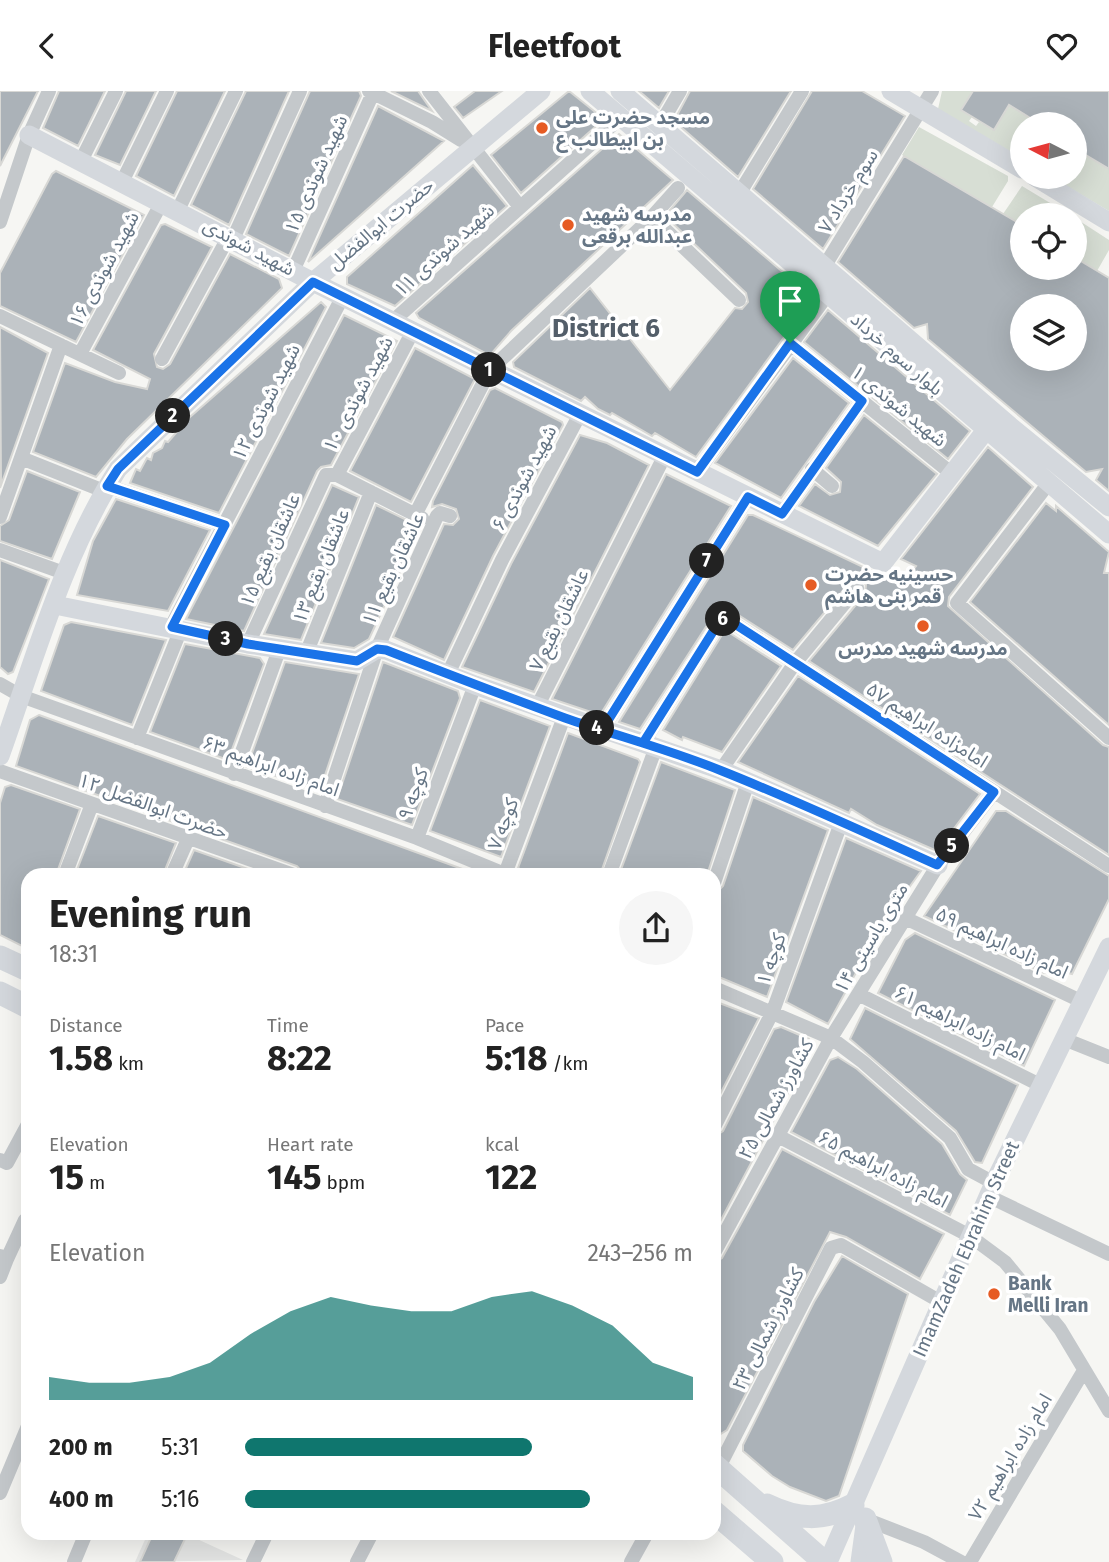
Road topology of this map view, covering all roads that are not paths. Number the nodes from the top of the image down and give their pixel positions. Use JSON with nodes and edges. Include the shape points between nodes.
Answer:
{"nodes":[{"id":1,"x":49,"y":91,"type":"edge"},
{"id":2,"x":116,"y":91,"type":"edge"},
{"id":3,"x":167,"y":91,"type":"edge"},
{"id":4,"x":236,"y":91,"type":"edge"},
{"id":5,"x":300,"y":91,"type":"edge"},
{"id":6,"x":429,"y":91,"type":"edge"},
{"id":7,"x":541,"y":91,"type":"edge"},
{"id":8,"x":590,"y":91,"type":"edge"},
{"id":9,"x":620,"y":91,"type":"edge"},
{"id":10,"x":680,"y":91,"type":"edge"},
{"id":11,"x":802,"y":91,"type":"edge"},
{"id":12,"x":891,"y":91,"type":"edge"},
{"id":13,"x":932,"y":91,"type":"edge"},
{"id":14,"x":371,"y":92,"type":"edge"},
{"id":15,"x":921,"y":109,"type":"junction"},
{"id":16,"x":445,"y":111,"type":"junction"},
{"id":17,"x":620,"y":118,"type":"junction"},
{"id":18,"x":432,"y":122,"type":"junction"},
{"id":19,"x":660,"y":125,"type":"junction"},
{"id":20,"x":29,"y":135,"type":"junction"},
{"id":21,"x":471,"y":147,"type":"junction"},
{"id":22,"x":81,"y":161,"type":"junction"},
{"id":23,"x":1010,"y":162,"type":"edge"},
{"id":24,"x":0,"y":171,"type":"edge"},
{"id":25,"x":14,"y":179,"type":"junction"},
{"id":26,"x":122,"y":182,"type":"junction"},
{"id":27,"x":678,"y":188,"type":"dead end"},
{"id":28,"x":1055,"y":189,"type":"edge"},
{"id":29,"x":739,"y":194,"type":"junction"},
{"id":30,"x":170,"y":206,"type":"junction"},
{"id":31,"x":520,"y":207,"type":"junction"},
{"id":32,"x":652,"y":217,"type":"junction"},
{"id":33,"x":0,"y":222,"type":"edge"},
{"id":34,"x":1109,"y":222,"type":"edge"},
{"id":35,"x":231,"y":238,"type":"junction"},
{"id":36,"x":824,"y":267,"type":"junction"},
{"id":37,"x":293,"y":271,"type":"junction"},
{"id":38,"x":313,"y":282,"type":"junction"},
{"id":39,"x":828,"y":294,"type":"junction"},
{"id":40,"x":342,"y":296,"type":"junction"},
{"id":41,"x":739,"y":300,"type":"dead end"},
{"id":42,"x":0,"y":316,"type":"edge"},
{"id":43,"x":394,"y":320,"type":"junction"},
{"id":44,"x":413,"y":331,"type":"junction"},
{"id":45,"x":790,"y":343,"type":"junction"},
{"id":46,"x":61,"y":345,"type":"junction"},
{"id":47,"x":80,"y":355,"type":"junction"},
{"id":48,"x":162,"y":359,"type":"dead end"},
{"id":49,"x":490,"y":370,"type":"junction"},
{"id":50,"x":119,"y":373,"type":"dead end"},
{"id":51,"x":862,"y":401,"type":"junction"},
{"id":52,"x":580,"y":414,"type":"junction"},
{"id":53,"x":986,"y":430,"type":"junction"},
{"id":54,"x":664,"y":457,"type":"junction"},
{"id":55,"x":22,"y":458,"type":"junction"},
{"id":56,"x":812,"y":469,"type":"junction"},
{"id":57,"x":697,"y":472,"type":"junction"},
{"id":58,"x":951,"y":473,"type":"junction"},
{"id":59,"x":333,"y":474,"type":"junction"},
{"id":60,"x":1048,"y":485,"type":"junction"},
{"id":61,"x":832,"y":486,"type":"dead end"},
{"id":62,"x":106,"y":488,"type":"junction"},
{"id":63,"x":371,"y":492,"type":"junction"},
{"id":64,"x":748,"y":497,"type":"junction"},
{"id":65,"x":1109,"y":507,"type":"edge"},
{"id":66,"x":782,"y":514,"type":"junction"},
{"id":67,"x":415,"y":515,"type":"junction"},
{"id":68,"x":0,"y":516,"type":"edge"},
{"id":69,"x":450,"y":516,"type":"dead end"},
{"id":70,"x":433,"y":524,"type":"junction"},
{"id":71,"x":225,"y":525,"type":"junction"},
{"id":72,"x":1109,"y":534,"type":"edge"},
{"id":73,"x":0,"y":549,"type":"edge"},
{"id":74,"x":67,"y":574,"type":"junction"},
{"id":75,"x":857,"y":588,"type":"dead end"},
{"id":76,"x":55,"y":605,"type":"junction"},
{"id":77,"x":176,"y":628,"type":"junction"},
{"id":78,"x":248,"y":644,"type":"junction"},
{"id":79,"x":377,"y":649,"type":"junction"},
{"id":80,"x":279,"y":650,"type":"junction"},
{"id":81,"x":306,"y":654,"type":"junction"},
{"id":82,"x":795,"y":663,"type":"junction"},
{"id":83,"x":448,"y":674,"type":"junction"},
{"id":84,"x":0,"y":684,"type":"edge"},
{"id":85,"x":475,"y":685,"type":"junction"},
{"id":86,"x":21,"y":696,"type":"junction"},
{"id":87,"x":537,"y":707,"type":"junction"},
{"id":88,"x":564,"y":717,"type":"junction"},
{"id":89,"x":602,"y":730,"type":"junction"},
{"id":90,"x":137,"y":738,"type":"junction"},
{"id":91,"x":1109,"y":738,"type":"edge"},
{"id":92,"x":650,"y":745,"type":"junction"},
{"id":93,"x":0,"y":756,"type":"edge"},
{"id":94,"x":720,"y":770,"type":"junction"},
{"id":95,"x":0,"y":771,"type":"edge"},
{"id":96,"x":234,"y":774,"type":"junction"},
{"id":97,"x":748,"y":782,"type":"junction"},
{"id":98,"x":994,"y":792,"type":"junction"},
{"id":99,"x":92,"y":804,"type":"junction"},
{"id":100,"x":325,"y":806,"type":"junction"},
{"id":101,"x":841,"y":823,"type":"junction"},
{"id":102,"x":417,"y":838,"type":"junction"},
{"id":103,"x":188,"y":839,"type":"junction"},
{"id":104,"x":937,"y":865,"type":"junction"},
{"id":105,"x":1109,"y":866,"type":"edge"},
{"id":106,"x":68,"y":868,"type":"edge"},
{"id":107,"x":175,"y":868,"type":"edge"},
{"id":108,"x":265,"y":868,"type":"edge"},
{"id":109,"x":488,"y":868,"type":"edge"},
{"id":110,"x":502,"y":868,"type":"edge"},
{"id":111,"x":612,"y":868,"type":"edge"},
{"id":112,"x":719,"y":868,"type":"edge"},
{"id":113,"x":905,"y":918,"type":"junction"},
{"id":114,"x":1109,"y":947,"type":"edge"},
{"id":115,"x":0,"y":957,"type":"edge"},
{"id":116,"x":21,"y":967,"type":"edge"},
{"id":117,"x":721,"y":991,"type":"edge"},
{"id":118,"x":0,"y":993,"type":"edge"},
{"id":119,"x":860,"y":995,"type":"junction"},
{"id":120,"x":1083,"y":1002,"type":"junction"},
{"id":121,"x":21,"y":1004,"type":"edge"},
{"id":122,"x":773,"y":1011,"type":"junction"},
{"id":123,"x":831,"y":1038,"type":"junction"},
{"id":124,"x":1064,"y":1039,"type":"junction"},
{"id":125,"x":1109,"y":1056,"type":"edge"},
{"id":126,"x":1042,"y":1086,"type":"junction"},
{"id":127,"x":721,"y":1113,"type":"edge"},
{"id":128,"x":21,"y":1134,"type":"edge"},
{"id":129,"x":778,"y":1136,"type":"junction"},
{"id":130,"x":3,"y":1161,"type":"edge"},
{"id":131,"x":991,"y":1189,"type":"junction"},
{"id":132,"x":21,"y":1227,"type":"edge"},
{"id":133,"x":970,"y":1236,"type":"junction"},
{"id":134,"x":721,"y":1240,"type":"edge"},
{"id":135,"x":1109,"y":1254,"type":"edge"},
{"id":136,"x":4,"y":1258,"type":"edge"},
{"id":137,"x":0,"y":1277,"type":"edge"},
{"id":138,"x":941,"y":1302,"type":"junction"},
{"id":139,"x":1083,"y":1372,"type":"junction"},
{"id":140,"x":1109,"y":1411,"type":"edge"},
{"id":141,"x":21,"y":1443,"type":"edge"},
{"id":142,"x":721,"y":1457,"type":"edge"},
{"id":143,"x":721,"y":1472,"type":"edge"},
{"id":144,"x":0,"y":1493,"type":"edge"},
{"id":145,"x":745,"y":1494,"type":"junction"},
{"id":146,"x":860,"y":1512,"type":"junction"},
{"id":147,"x":721,"y":1518,"type":"edge"},
{"id":148,"x":83,"y":1540,"type":"edge"},
{"id":149,"x":264,"y":1540,"type":"edge"},
{"id":150,"x":368,"y":1540,"type":"edge"},
{"id":151,"x":642,"y":1540,"type":"edge"},
{"id":152,"x":768,"y":1560,"type":"edge"},
{"id":153,"x":74,"y":1562,"type":"edge"},
{"id":154,"x":253,"y":1562,"type":"edge"},
{"id":155,"x":357,"y":1562,"type":"edge"},
{"id":156,"x":631,"y":1562,"type":"edge"},
{"id":157,"x":826,"y":1562,"type":"edge"},
{"id":158,"x":860,"y":1562,"type":"edge"},
{"id":159,"x":881,"y":1562,"type":"edge"},
{"id":160,"x":961,"y":1562,"type":"edge"},
{"id":161,"x":970,"y":1562,"type":"edge"}],
"edges":[{"from":1,"to":20,"type":"street"},
{"from":2,"to":22,"type":"street"},
{"from":3,"to":26,"type":"street"},
{"from":4,"to":30,"type":"street","name":"شهید شوندی ۱۶"},
{"from":5,"to":35,"type":"street"},
{"from":6,"to":16,"type":"street"},
{"from":7,"to":21,"type":"street","name":"حضرت ابوالفضل"},
{"from":8,"to":17,"type":"street","name":"بلوار سوم خرداد"},
{"from":9,"to":19,"type":"street","name":"بلوار سوم خرداد"},
{"from":10,"to":19,"type":"street"},
{"from":11,"to":29,"type":"street"},
{"from":12,"to":15,"type":"street"},
{"from":13,"to":15,"type":"street","name":"سوم خرداد ۷"},
{"from":14,"to":18,"type":"street"},
{"from":14,"to":37,"type":"street","name":"شهید شوندی ۱۵"},
{"from":15,"to":23,"type":"street"},
{"from":15,"to":36,"type":"street","name":"سوم خرداد ۷"},
{"from":16,"to":18,"type":"street"},
{"from":16,"to":21,"type":"street"},
{"from":17,"to":31,"type":"street","name":"شهید شوندی ۱۱"},
{"from":17,"to":39,"type":"street","name":"بلوار سوم خرداد"},
{"from":18,"to":21,"type":"street"},
{"from":19,"to":29,"type":"street","name":"بلوار سوم خرداد"},
{"from":20,"to":22,"type":"street","name":"شهید شوندی"},
{"from":20,"to":25,"type":"street"},
{"from":21,"to":31,"type":"street"},
{"from":21,"to":38,"type":"street","name":"حضرت ابوالفضل"},
{"from":22,"to":26,"type":"street","name":"شهید شوندی"},
{"from":24,"to":25,"type":"street"},
{"from":25,"to":33,"type":"street"},
{"from":26,"to":30,"type":"street","name":"شهید شوندی"},
{"from":27,"to":32,"type":"street"},
{"from":28,"to":34,"type":"street"},
{"from":29,"to":36,"type":"street","name":"بلوار سوم خرداد"},
{"from":30,"to":35,"type":"street","name":"شهید شوندی"},
{"from":30,"to":47,"type":"street","name":"شهید شوندی ۱۶"},
{"from":31,"to":43,"type":"street","name":"شهید شوندی ۱۱"},
{"from":32,"to":41,"type":"street"},
{"from":32,"to":49,"type":"street"},
{"from":35,"to":37,"type":"street","name":"شهید شوندی"},
{"from":35,"to":48,"type":"street"},
{"from":36,"to":65,"type":"street","name":"بلوار سوم خرداد"},
{"from":37,"to":38,"type":"street","name":"شهید شوندی"},
{"from":38,"to":40,"type":"street","name":"شهید شوندی"},
{"from":38,"to":62,"type":"street","name":"حضرت ابوالفضل","via":[[118,469]]},
{"from":39,"to":45,"type":"street"},
{"from":39,"to":53,"type":"street","name":"بلوار سوم خرداد"},
{"from":40,"to":43,"type":"street","name":"شهید شوندی"},
{"from":40,"to":71,"type":"street","name":"شهید شوندی ۱۲"},
{"from":42,"to":46,"type":"street"},
{"from":43,"to":44,"type":"street","name":"شهید شوندی"},
{"from":44,"to":49,"type":"street","name":"شهید شوندی"},
{"from":44,"to":59,"type":"street","name":"شهید شوندی ۱۰"},
{"from":45,"to":51,"type":"street","name":"شهید شوندی ۱"},
{"from":45,"to":57,"type":"street"},
{"from":46,"to":47,"type":"street"},
{"from":46,"to":55,"type":"street"},
{"from":47,"to":50,"type":"street"},
{"from":49,"to":52,"type":"street","name":"شهید شوندی"},
{"from":49,"to":67,"type":"street"},
{"from":51,"to":56,"type":"street"},
{"from":51,"to":58,"type":"street","name":"شهید شوندی ۱"},
{"from":52,"to":54,"type":"street","name":"شهید شوندی"},
{"from":52,"to":83,"type":"street","name":"شهید شوندی ۶"},
{"from":53,"to":58,"type":"street"},
{"from":53,"to":60,"type":"street","name":"بلوار سوم خرداد"},
{"from":54,"to":57,"type":"street","name":"شهید شوندی"},
{"from":54,"to":87,"type":"street","name":"عاشقان بقیع ۷"},
{"from":55,"to":62,"type":"street"},
{"from":55,"to":68,"type":"street"},
{"from":56,"to":61,"type":"street"},
{"from":56,"to":66,"type":"street"},
{"from":57,"to":64,"type":"street","name":"شهید شوندی"},
{"from":58,"to":66,"type":"street","name":"شهید شوندی","via":[[883,563]]},
{"from":59,"to":63,"type":"street"},
{"from":59,"to":78,"type":"street","name":"عاشقان بقیع ۱۵","via":[[323,480]]},
{"from":60,"to":72,"type":"street","name":"بلوار سوم خرداد"},
{"from":60,"to":91,"type":"street","via":[[957,603]]},
{"from":62,"to":71,"type":"street"},
{"from":62,"to":74,"type":"street","name":"حضرت ابوالفضل"},
{"from":63,"to":67,"type":"street"},
{"from":63,"to":81,"type":"street","name":"عاشقان بقیع ۱۳"},
{"from":64,"to":66,"type":"street","name":"شهید شوندی"},
{"from":64,"to":89,"type":"street"},
{"from":67,"to":70,"type":"street"},
{"from":69,"to":70,"type":"street","name":"عاشقان بقیع ۱۱","via":[[440,513]]},
{"from":70,"to":79,"type":"street","name":"عاشقان بقیع ۱۱"},
{"from":71,"to":77,"type":"street","name":"شهید شوندی ۱۲"},
{"from":73,"to":74,"type":"street"},
{"from":74,"to":76,"type":"street","name":"حضرت ابوالفضل"},
{"from":75,"to":82,"type":"street"},
{"from":76,"to":77,"type":"street"},
{"from":76,"to":86,"type":"street","name":"حضرت ابوالفضل"},
{"from":77,"to":78,"type":"street"},
{"from":77,"to":90,"type":"street","name":"شهید شوندی ۱۲"},
{"from":78,"to":80,"type":"street"},
{"from":79,"to":81,"type":"street","via":[[357,661]]},
{"from":79,"to":83,"type":"street"},
{"from":79,"to":100,"type":"street","name":"عاشقان بقیع ۱۱"},
{"from":80,"to":81,"type":"street"},
{"from":80,"to":96,"type":"street"},
{"from":82,"to":92,"type":"street","name":"امامزاده ابراهیم ۵۷","via":[[723,619]]},
{"from":82,"to":94,"type":"street"},
{"from":82,"to":98,"type":"street","name":"امامزاده ابراهیم ۵۷"},
{"from":83,"to":85,"type":"street"},
{"from":84,"to":86,"type":"street","name":"امام زاده ابراهیم ۶۳"},
{"from":85,"to":87,"type":"street"},
{"from":85,"to":102,"type":"street","name":"کوچه ۹"},
{"from":86,"to":90,"type":"street","name":"امام زاده ابراهیم ۶۳"},
{"from":86,"to":93,"type":"street","name":"حضرت ابوالفضل"},
{"from":87,"to":88,"type":"street"},
{"from":88,"to":89,"type":"street"},
{"from":88,"to":110,"type":"street","name":"کوچه ۷"},
{"from":89,"to":92,"type":"street"},
{"from":90,"to":96,"type":"street","name":"امام زاده ابراهیم ۶۳"},
{"from":92,"to":94,"type":"street"},
{"from":92,"to":111,"type":"street"},
{"from":94,"to":97,"type":"street"},
{"from":95,"to":99,"type":"street","name":"حضرت ابوالفضل ۱۲"},
{"from":96,"to":100,"type":"street","name":"امام زاده ابراهیم ۶۳"},
{"from":97,"to":101,"type":"street"},
{"from":97,"to":112,"type":"street"},
{"from":98,"to":104,"type":"street","name":"۱۴ متری یاسینی"},
{"from":98,"to":105,"type":"street","name":"امامزاده ابراهیم ۵۷"},
{"from":99,"to":103,"type":"street","name":"حضرت ابوالفضل ۱۲"},
{"from":99,"to":106,"type":"street"},
{"from":100,"to":102,"type":"street","name":"امام زاده ابراهیم ۶۳"},
{"from":101,"to":104,"type":"street"},
{"from":101,"to":122,"type":"street","name":"کوچه ۱"},
{"from":102,"to":109,"type":"street","name":"امام زاده ابراهیم ۶۳"},
{"from":103,"to":107,"type":"street"},
{"from":103,"to":108,"type":"street","name":"حضرت ابوالفضل ۱۲"},
{"from":104,"to":113,"type":"street","name":"۱۴ متری یاسینی"},
{"from":113,"to":119,"type":"street","name":"۱۴ متری یاسینی"},
{"from":113,"to":120,"type":"street","name":"امام زاده ابراهیم ۵۹"},
{"from":114,"to":120,"type":"street","name":"ImamZadeh Ebrahim Street"},
{"from":115,"to":116,"type":"main road"},
{"from":117,"to":122,"type":"street"},
{"from":118,"to":121,"type":"main road"},
{"from":119,"to":123,"type":"street","name":"۱۴ متری یاسینی"},
{"from":119,"to":126,"type":"street","name":"امام زاده ابراهیم ۶۱"},
{"from":120,"to":124,"type":"street","name":"ImamZadeh Ebrahim Street"},
{"from":122,"to":123,"type":"street"},
{"from":122,"to":127,"type":"street","name":"کوچه ۱"},
{"from":123,"to":129,"type":"street","name":"کشاورز شمالی ۲۵"},
{"from":123,"to":131,"type":"street","via":[[950,1138],[968,1169]]},
{"from":124,"to":125,"type":"street"},
{"from":124,"to":126,"type":"street","name":"ImamZadeh Ebrahim Street"},
{"from":126,"to":131,"type":"street","name":"ImamZadeh Ebrahim Street"},
{"from":128,"to":130,"type":"street"},
{"from":129,"to":133,"type":"street","name":"امام زاده ابراهیم ۶۵"},
{"from":129,"to":134,"type":"street","name":"کشاورز شمالی ۲۵"},
{"from":131,"to":133,"type":"street","name":"ImamZadeh Ebrahim Street"},
{"from":131,"to":135,"type":"street"},
{"from":132,"to":136,"type":"street"},
{"from":133,"to":138,"type":"street","name":"ImamZadeh Ebrahim Street"},
{"from":133,"to":139,"type":"street","name":"امام زاده ابراهیم ۶۵","via":[[1005,1262],[1025,1285],[1060,1329]]},
{"from":136,"to":137,"type":"street"},
{"from":138,"to":142,"type":"street","name":"کشاورز شمالی ۲۳","via":[[841,1245],[831,1248]]},
{"from":138,"to":146,"type":"street","name":"ImamZadeh Ebrahim Street","via":[[869,1470]]},
{"from":139,"to":140,"type":"street","name":"امام زاده ابراهیم ۶۵"},
{"from":139,"to":161,"type":"street","name":"امام زاده ابراهیم ۷۲"},
{"from":141,"to":144,"type":"street"},
{"from":143,"to":145,"type":"main road"},
{"from":145,"to":146,"type":"main road","via":[[799,1517]]},
{"from":145,"to":157,"type":"main road"},
{"from":146,"to":157,"type":"street"},
{"from":146,"to":158,"type":"street","name":"ImamZadeh Ebrahim Street"},
{"from":146,"to":159,"type":"main road"},
{"from":146,"to":160,"type":"street"},
{"from":147,"to":152,"type":"main road"},
{"from":148,"to":153,"type":"street"},
{"from":149,"to":154,"type":"street"},
{"from":150,"to":155,"type":"street"},
{"from":151,"to":156,"type":"street"}]}
